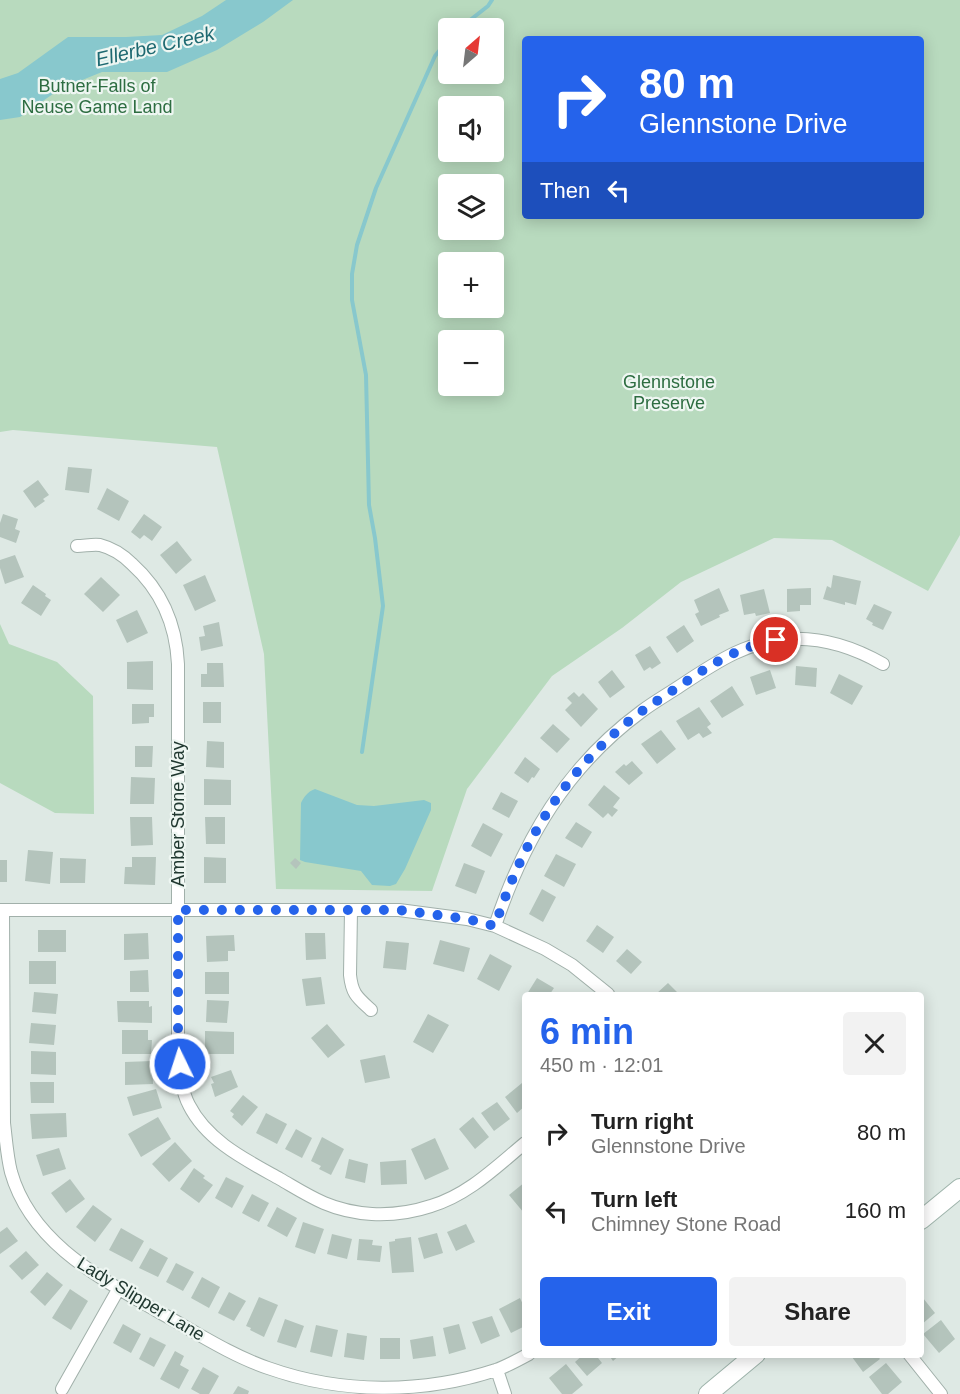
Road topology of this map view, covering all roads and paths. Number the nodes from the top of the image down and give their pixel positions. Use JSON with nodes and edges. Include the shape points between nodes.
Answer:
{"nodes":[{"id":1,"x":77,"y":546,"type":"dead end"},
{"id":2,"x":883,"y":664,"type":"dead end"},
{"id":3,"x":2,"y":910,"type":"edge"},
{"id":4,"x":178,"y":910,"type":"junction"},
{"id":5,"x":351,"y":910,"type":"junction"},
{"id":6,"x":495,"y":926,"type":"junction"},
{"id":7,"x":606,"y":992,"type":"edge"},
{"id":8,"x":371,"y":1010,"type":"dead end"},
{"id":9,"x":522,"y":1146,"type":"edge"},
{"id":10,"x":960,"y":1188,"type":"edge"},
{"id":11,"x":924,"y":1218,"type":"edge"},
{"id":12,"x":119,"y":1288,"type":"junction"},
{"id":13,"x":522,"y":1358,"type":"edge"},
{"id":14,"x":751,"y":1358,"type":"edge"},
{"id":15,"x":912,"y":1358,"type":"edge"},
{"id":16,"x":497,"y":1370,"type":"junction"},
{"id":17,"x":62,"y":1389,"type":"dead end"},
{"id":18,"x":505,"y":1394,"type":"edge"},
{"id":19,"x":708,"y":1394,"type":"edge"},
{"id":20,"x":941,"y":1394,"type":"edge"}],
"edges":[{"from":1,"to":4,"type":"street","name":"Amber Stone Way","via":[[100,545],[124,556],[160,597],[174,632],[178,664]]},
{"from":2,"to":6,"type":"street","via":[[837,644],[797,638],[776,640],[716,662],[642,711],[578,770],[542,819],[519,862]]},
{"from":3,"to":4,"type":"street"},
{"from":3,"to":12,"type":"street","name":"Lady Slipper Lane","via":[[4,1122],[12,1172],[27,1207],[49,1238],[84,1267]]},
{"from":4,"to":5,"type":"street"},
{"from":4,"to":9,"type":"street","name":"Amber Stone Way","via":[[181,1082],[188,1104],[202,1126],[221,1143],[325,1203],[372,1214],[402,1213],[461,1194]]},
{"from":5,"to":6,"type":"street","via":[[399,910]]},
{"from":5,"to":8,"type":"street","via":[[351,985],[354,994]]},
{"from":6,"to":7,"type":"street","via":[[572,965]]},
{"from":10,"to":11,"type":"street"},
{"from":12,"to":16,"type":"street","name":"Lady Slipper Lane","via":[[245,1359],[318,1382],[387,1389]]},
{"from":12,"to":17,"type":"street"},
{"from":13,"to":16,"type":"street","name":"Lady Slipper Lane"},
{"from":14,"to":19,"type":"street"},
{"from":15,"to":20,"type":"street"},
{"from":16,"to":18,"type":"street"}]}
